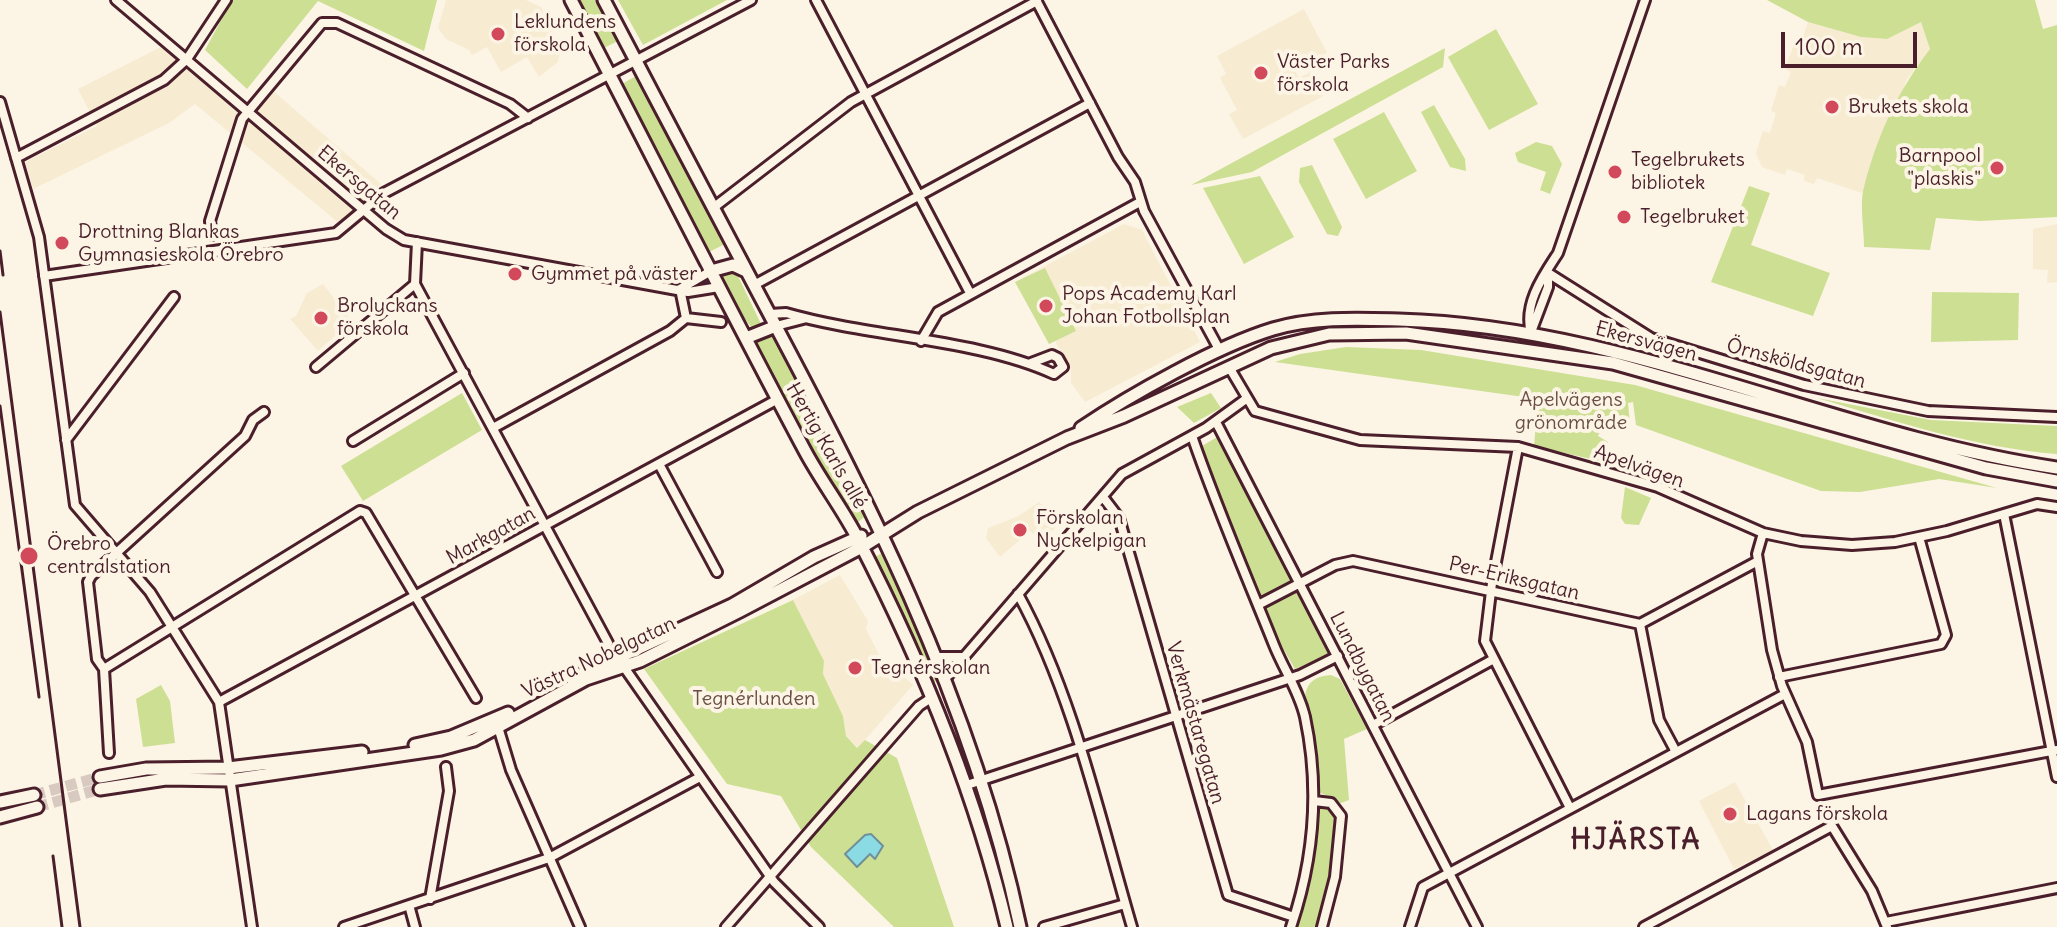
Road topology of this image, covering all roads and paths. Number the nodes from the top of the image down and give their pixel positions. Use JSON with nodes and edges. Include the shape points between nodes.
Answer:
{"nodes":[{"id":1,"x":116,"y":0,"type":"edge"},
{"id":2,"x":226,"y":0,"type":"edge"},
{"id":3,"x":571,"y":0,"type":"edge"},
{"id":4,"x":604,"y":0,"type":"edge"},
{"id":5,"x":751,"y":0,"type":"edge"},
{"id":6,"x":816,"y":0,"type":"edge"},
{"id":7,"x":1036,"y":0,"type":"edge"},
{"id":8,"x":1645,"y":0,"type":"edge"},
{"id":9,"x":187,"y":59,"type":"junction"},
{"id":10,"x":636,"y":61,"type":"junction"},
{"id":11,"x":609,"y":74,"type":"junction"},
{"id":12,"x":864,"y":95,"type":"junction"},
{"id":13,"x":0,"y":102,"type":"edge"},
{"id":14,"x":1090,"y":103,"type":"junction"},
{"id":15,"x":250,"y":111,"type":"junction"},
{"id":16,"x":528,"y":118,"type":"junction"},
{"id":17,"x":16,"y":158,"type":"junction"},
{"id":18,"x":920,"y":195,"type":"junction"},
{"id":19,"x":1140,"y":202,"type":"junction"},
{"id":20,"x":713,"y":208,"type":"junction"},
{"id":21,"x":364,"y":210,"type":"junction"},
{"id":22,"x":212,"y":235,"type":"dead end"},
{"id":23,"x":417,"y":242,"type":"junction"},
{"id":24,"x":711,"y":271,"type":"junction"},
{"id":25,"x":747,"y":271,"type":"junction"},
{"id":26,"x":1548,"y":273,"type":"junction"},
{"id":27,"x":44,"y":276,"type":"junction"},
{"id":28,"x":415,"y":284,"type":"junction"},
{"id":29,"x":754,"y":285,"type":"junction"},
{"id":30,"x":719,"y":287,"type":"junction"},
{"id":31,"x":680,"y":289,"type":"junction"},
{"id":32,"x":970,"y":293,"type":"junction"},
{"id":33,"x":174,"y":297,"type":"dead end"},
{"id":34,"x":770,"y":314,"type":"junction"},
{"id":35,"x":686,"y":318,"type":"junction"},
{"id":36,"x":804,"y":319,"type":"junction"},
{"id":37,"x":721,"y":322,"type":"dead end"},
{"id":38,"x":776,"y":326,"type":"junction"},
{"id":39,"x":1531,"y":333,"type":"junction"},
{"id":40,"x":746,"y":338,"type":"junction"},
{"id":41,"x":921,"y":341,"type":"junction"},
{"id":42,"x":1527,"y":348,"type":"junction"},
{"id":43,"x":1220,"y":351,"type":"junction"},
{"id":44,"x":1031,"y":363,"type":"dead end"},
{"id":45,"x":1643,"y":364,"type":"junction"},
{"id":46,"x":316,"y":367,"type":"dead end"},
{"id":47,"x":1229,"y":367,"type":"junction"},
{"id":48,"x":464,"y":373,"type":"junction"},
{"id":49,"x":1723,"y":387,"type":"junction"},
{"id":50,"x":778,"y":399,"type":"junction"},
{"id":51,"x":1246,"y":399,"type":"junction"},
{"id":52,"x":264,"y":412,"type":"dead end"},
{"id":53,"x":2057,"y":417,"type":"edge"},
{"id":54,"x":1216,"y":422,"type":"junction"},
{"id":55,"x":493,"y":428,"type":"junction"},
{"id":56,"x":1192,"y":436,"type":"junction"},
{"id":57,"x":1067,"y":438,"type":"junction"},
{"id":58,"x":66,"y":440,"type":"junction"},
{"id":59,"x":353,"y":441,"type":"dead end"},
{"id":60,"x":1518,"y":447,"type":"junction"},
{"id":61,"x":659,"y":464,"type":"junction"},
{"id":62,"x":2057,"y":468,"type":"edge"},
{"id":63,"x":2057,"y":481,"type":"edge"},
{"id":64,"x":1103,"y":497,"type":"junction"},
{"id":65,"x":2057,"y":507,"type":"edge"},
{"id":66,"x":2004,"y":514,"type":"junction"},
{"id":67,"x":545,"y":525,"type":"junction"},
{"id":68,"x":881,"y":533,"type":"junction"},
{"id":69,"x":1763,"y":533,"type":"junction"},
{"id":70,"x":1919,"y":537,"type":"junction"},
{"id":71,"x":859,"y":542,"type":"junction"},
{"id":72,"x":116,"y":554,"type":"junction"},
{"id":73,"x":1758,"y":561,"type":"junction"},
{"id":74,"x":717,"y":572,"type":"dead end"},
{"id":75,"x":1302,"y":583,"type":"junction"},
{"id":76,"x":1491,"y":591,"type":"junction"},
{"id":77,"x":1018,"y":594,"type":"junction"},
{"id":78,"x":416,"y":595,"type":"junction"},
{"id":79,"x":1258,"y":605,"type":"junction"},
{"id":80,"x":1640,"y":624,"type":"junction"},
{"id":81,"x":173,"y":627,"type":"junction"},
{"id":82,"x":608,"y":643,"type":"dead end"},
{"id":83,"x":1338,"y":656,"type":"junction"},
{"id":84,"x":936,"y":657,"type":"junction"},
{"id":85,"x":961,"y":657,"type":"junction"},
{"id":86,"x":1492,"y":660,"type":"junction"},
{"id":87,"x":624,"y":667,"type":"junction"},
{"id":88,"x":104,"y":669,"type":"junction"},
{"id":89,"x":1779,"y":677,"type":"junction"},
{"id":90,"x":1290,"y":678,"type":"junction"},
{"id":91,"x":945,"y":679,"type":"junction"},
{"id":92,"x":1785,"y":694,"type":"junction"},
{"id":93,"x":476,"y":698,"type":"dead end"},
{"id":94,"x":931,"y":698,"type":"junction"},
{"id":95,"x":219,"y":702,"type":"junction"},
{"id":96,"x":1176,"y":716,"type":"junction"},
{"id":97,"x":1373,"y":725,"type":"junction"},
{"id":98,"x":498,"y":727,"type":"junction"},
{"id":99,"x":1080,"y":748,"type":"junction"},
{"id":100,"x":2054,"y":750,"type":"edge"},
{"id":101,"x":1676,"y":752,"type":"junction"},
{"id":102,"x":109,"y":753,"type":"dead end"},
{"id":103,"x":446,"y":767,"type":"dead end"},
{"id":104,"x":229,"y":774,"type":"junction"},
{"id":105,"x":700,"y":777,"type":"junction"},
{"id":106,"x":2057,"y":777,"type":"edge"},
{"id":107,"x":981,"y":781,"type":"junction"},
{"id":108,"x":100,"y":783,"type":"tunnel mouth"},
{"id":109,"x":967,"y":785,"type":"junction"},
{"id":110,"x":1314,"y":801,"type":"junction"},
{"id":111,"x":0,"y":802,"type":"edge"},
{"id":112,"x":1570,"y":808,"type":"junction"},
{"id":113,"x":0,"y":817,"type":"edge"},
{"id":114,"x":549,"y":858,"type":"junction"},
{"id":115,"x":1449,"y":873,"type":"junction"},
{"id":116,"x":770,"y":877,"type":"junction"},
{"id":117,"x":2057,"y":888,"type":"edge"},
{"id":118,"x":430,"y":899,"type":"junction"},
{"id":119,"x":1125,"y":904,"type":"junction"},
{"id":120,"x":409,"y":905,"type":"junction"},
{"id":121,"x":1292,"y":922,"type":"edge"},
{"id":122,"x":1886,"y":925,"type":"edge"},
{"id":123,"x":252,"y":927,"type":"edge"},
{"id":124,"x":344,"y":927,"type":"edge"},
{"id":125,"x":415,"y":927,"type":"edge"},
{"id":126,"x":580,"y":927,"type":"edge"},
{"id":127,"x":726,"y":927,"type":"edge"},
{"id":128,"x":819,"y":927,"type":"edge"},
{"id":129,"x":1007,"y":927,"type":"edge"},
{"id":130,"x":1020,"y":927,"type":"edge"},
{"id":131,"x":1044,"y":927,"type":"edge"},
{"id":132,"x":1132,"y":927,"type":"edge"},
{"id":133,"x":1322,"y":927,"type":"edge"},
{"id":134,"x":1410,"y":927,"type":"edge"},
{"id":135,"x":1477,"y":927,"type":"edge"},
{"id":136,"x":1644,"y":927,"type":"edge"}],
"edges":[{"from":1,"to":9,"type":"street","name":"Ekersgatan"},
{"from":2,"to":9,"type":"street"},
{"from":3,"to":11,"type":"main road","name":"Hertig Karls allé"},
{"from":4,"to":10,"type":"main road","name":"Hertig Karls allé"},
{"from":5,"to":10,"type":"street"},
{"from":6,"to":12,"type":"street"},
{"from":7,"to":12,"type":"street"},
{"from":7,"to":14,"type":"street"},
{"from":8,"to":26,"type":"street"},
{"from":9,"to":15,"type":"street","name":"Ekersgatan"},
{"from":9,"to":17,"type":"street","via":[[150,91]]},
{"from":10,"to":11,"type":"street"},
{"from":10,"to":20,"type":"main road","name":"Hertig Karls allé"},
{"from":11,"to":16,"type":"street"},
{"from":11,"to":24,"type":"main road","name":"Hertig Karls allé"},
{"from":12,"to":18,"type":"street"},
{"from":12,"to":20,"type":"street"},
{"from":13,"to":17,"type":"street"},
{"from":14,"to":18,"type":"street"},
{"from":14,"to":19,"type":"street","via":[[1135,182]]},
{"from":15,"to":16,"type":"street","via":[[317,26],[328,21],[510,104]]},
{"from":15,"to":21,"type":"street","name":"Ekersgatan"},
{"from":15,"to":22,"type":"street","via":[[242,119],[210,221]]},
{"from":16,"to":21,"type":"street","via":[[384,193]]},
{"from":17,"to":27,"type":"street","via":[[39,237]]},
{"from":18,"to":29,"type":"street"},
{"from":18,"to":32,"type":"street"},
{"from":19,"to":32,"type":"street"},
{"from":19,"to":43,"type":"street"},
{"from":20,"to":25,"type":"main road","name":"Hertig Karls allé"},
{"from":21,"to":23,"type":"street","name":"Ekersgatan","via":[[404,240]]},
{"from":21,"to":27,"type":"street","via":[[336,233]]},
{"from":23,"to":28,"type":"street"},
{"from":23,"to":31,"type":"street","name":"Ekersgatan"},
{"from":24,"to":25,"type":"main road","via":[[733,265]]},
{"from":24,"to":30,"type":"main road","name":"Hertig Karls allé"},
{"from":24,"to":31,"type":"street"},
{"from":25,"to":29,"type":"main road","name":"Hertig Karls allé"},
{"from":26,"to":39,"type":"street"},
{"from":26,"to":53,"type":"street","name":"Örnsköldsgatan","via":[[1651,338],[1804,385],[1951,414]]},
{"from":27,"to":58,"type":"street"},
{"from":28,"to":46,"type":"street"},
{"from":28,"to":48,"type":"street"},
{"from":29,"to":34,"type":"main road","name":"Hertig Karls allé"},
{"from":30,"to":31,"type":"street","name":"Ekersgatan"},
{"from":30,"to":40,"type":"main road","name":"Hertig Karls allé"},
{"from":31,"to":35,"type":"street"},
{"from":32,"to":41,"type":"street","via":[[932,317]]},
{"from":33,"to":58,"type":"street"},
{"from":34,"to":36,"type":"street"},
{"from":34,"to":38,"type":"main road","name":"Hertig Karls allé"},
{"from":35,"to":37,"type":"street"},
{"from":35,"to":55,"type":"street"},
{"from":36,"to":38,"type":"street"},
{"from":36,"to":41,"type":"street"},
{"from":38,"to":40,"type":"main road"},
{"from":38,"to":68,"type":"main road","name":"Hertig Karls allé"},
{"from":39,"to":42,"type":"main road"},
{"from":39,"to":43,"type":"main road","name":"Ekersvägen","via":[[1436,321],[1306,322]]},
{"from":39,"to":45,"type":"main road","name":"Ekersvägen"},
{"from":40,"to":50,"type":"main road","name":"Hertig Karls allé"},
{"from":41,"to":44,"type":"street"},
{"from":42,"to":45,"type":"main road","name":"Ekersvägen"},
{"from":42,"to":47,"type":"main road","name":"Ekersvägen","via":[[1359,332],[1298,340]]},
{"from":43,"to":47,"type":"main road"},
{"from":43,"to":57,"type":"main road"},
{"from":45,"to":49,"type":"main road","name":"Ekersvägen"},
{"from":47,"to":51,"type":"street"},
{"from":47,"to":57,"type":"main road"},
{"from":48,"to":55,"type":"street"},
{"from":48,"to":59,"type":"street"},
{"from":49,"to":62,"type":"main road","name":"Ekersvägen"},
{"from":49,"to":63,"type":"main road","name":"Ekersvägen","via":[[1986,468]]},
{"from":50,"to":61,"type":"street","name":"Markgatan"},
{"from":50,"to":71,"type":"main road","name":"Hertig Karls allé"},
{"from":51,"to":54,"type":"street"},
{"from":51,"to":60,"type":"street","name":"Apelvägen","via":[[1255,411],[1360,440]]},
{"from":52,"to":72,"type":"street","via":[[245,436]]},
{"from":54,"to":56,"type":"street"},
{"from":54,"to":75,"type":"street","name":"Lundbygatan"},
{"from":55,"to":67,"type":"street"},
{"from":56,"to":64,"type":"street","via":[[1132,467]]},
{"from":56,"to":79,"type":"street"},
{"from":57,"to":68,"type":"main road"},
{"from":58,"to":72,"type":"street","via":[[75,505]]},
{"from":60,"to":69,"type":"street","name":"Apelvägen","via":[[1658,487]]},
{"from":60,"to":76,"type":"street"},
{"from":61,"to":67,"type":"street","name":"Markgatan"},
{"from":61,"to":74,"type":"street"},
{"from":64,"to":77,"type":"street"},
{"from":64,"to":96,"type":"street","name":"Verkmästaregatan","via":[[1119,518]]},
{"from":65,"to":66,"type":"street","name":"Apelvägen","via":[[2037,504]]},
{"from":66,"to":70,"type":"street","name":"Apelvägen"},
{"from":66,"to":100,"type":"street"},
{"from":67,"to":78,"type":"street","name":"Markgatan"},
{"from":67,"to":82,"type":"street"},
{"from":68,"to":71,"type":"main road"},
{"from":68,"to":84,"type":"main road","name":"Hertig Karls allé"},
{"from":69,"to":70,"type":"street","name":"Apelvägen","via":[[1852,545]]},
{"from":69,"to":73,"type":"street"},
{"from":70,"to":89,"type":"street","via":[[1946,635],[1941,644]]},
{"from":71,"to":87,"type":"main road","name":"Västra Nobelgatan"},
{"from":71,"to":94,"type":"main road","name":"Hertig Karls allé"},
{"from":71,"to":104,"type":"main road","name":"Västra Nobelgatan","via":[[600,663],[470,731],[421,744]]},
{"from":72,"to":81,"type":"street"},
{"from":72,"to":88,"type":"street","via":[[90,578],[97,659]]},
{"from":73,"to":80,"type":"street"},
{"from":73,"to":89,"type":"street"},
{"from":75,"to":76,"type":"street","name":"Per-Eriksgatan","via":[[1353,561]]},
{"from":75,"to":79,"type":"street","name":"Per-Eriksgatan"},
{"from":75,"to":83,"type":"street","name":"Lundbygatan"},
{"from":76,"to":80,"type":"street","name":"Per-Eriksgatan"},
{"from":76,"to":86,"type":"street","via":[[1484,631]]},
{"from":77,"to":85,"type":"street"},
{"from":77,"to":99,"type":"street","via":[[1033,620]]},
{"from":78,"to":81,"type":"street","via":[[360,511]]},
{"from":78,"to":93,"type":"street"},
{"from":78,"to":95,"type":"street","name":"Markgatan"},
{"from":79,"to":90,"type":"street"},
{"from":80,"to":101,"type":"street","via":[[1659,720]]},
{"from":81,"to":88,"type":"street"},
{"from":81,"to":95,"type":"street"},
{"from":83,"to":90,"type":"street"},
{"from":83,"to":97,"type":"street","name":"Lundbygatan"},
{"from":84,"to":85,"type":"street"},
{"from":84,"to":91,"type":"main road","name":"Hertig Karls allé"},
{"from":85,"to":91,"type":"street"},
{"from":86,"to":97,"type":"street"},
{"from":86,"to":112,"type":"street"},
{"from":87,"to":98,"type":"main road","name":"Västra Nobelgatan","via":[[577,684]]},
{"from":87,"to":105,"type":"street"},
{"from":88,"to":102,"type":"street"},
{"from":89,"to":92,"type":"street"},
{"from":90,"to":96,"type":"street"},
{"from":90,"to":110,"type":"street","via":[[1308,733]]},
{"from":91,"to":107,"type":"main road","name":"Hertig Karls allé"},
{"from":92,"to":100,"type":"street","via":[[1807,742],[1818,795]]},
{"from":92,"to":101,"type":"street"},
{"from":94,"to":109,"type":"main road","name":"Hertig Karls allé"},
{"from":94,"to":116,"type":"street"},
{"from":95,"to":104,"type":"street"},
{"from":96,"to":99,"type":"street"},
{"from":96,"to":121,"type":"street","name":"Verkmästaregatan","via":[[1228,895]]},
{"from":97,"to":115,"type":"street","name":"Lundbygatan"},
{"from":98,"to":104,"type":"main road","name":"Västra Nobelgatan","via":[[441,749]]},
{"from":98,"to":114,"type":"street"},
{"from":99,"to":107,"type":"street"},
{"from":99,"to":119,"type":"street"},
{"from":100,"to":106,"type":"street"},
{"from":101,"to":112,"type":"street"},
{"from":103,"to":118,"type":"street","via":[[448,799]]},
{"from":104,"to":108,"type":"main road","name":"Västra Nobelgatan","via":[[163,768]]},
{"from":104,"to":123,"type":"street"},
{"from":105,"to":114,"type":"street"},
{"from":105,"to":116,"type":"street"},
{"from":107,"to":109,"type":"street"},
{"from":107,"to":130,"type":"main road","name":"Hertig Karls allé"},
{"from":109,"to":129,"type":"main road","name":"Hertig Karls allé"},
{"from":110,"to":121,"type":"street","via":[[1309,857]]},
{"from":110,"to":133,"type":"street","via":[[1331,803],[1341,816],[1335,877]]},
{"from":111,"to":113,"type":"main road","via":[[35,801]]},
{"from":112,"to":115,"type":"street"},
{"from":114,"to":118,"type":"street"},
{"from":114,"to":126,"type":"street"},
{"from":115,"to":134,"type":"street","via":[[1419,891]]},
{"from":115,"to":135,"type":"street","name":"Lundbygatan"},
{"from":116,"to":127,"type":"street"},
{"from":116,"to":128,"type":"street"},
{"from":117,"to":122,"type":"street"},
{"from":118,"to":120,"type":"street"},
{"from":119,"to":131,"type":"street"},
{"from":119,"to":132,"type":"street"},
{"from":120,"to":124,"type":"street"},
{"from":120,"to":125,"type":"street"},
{"from":122,"to":136,"type":"street","via":[[1832,826]]}]}
